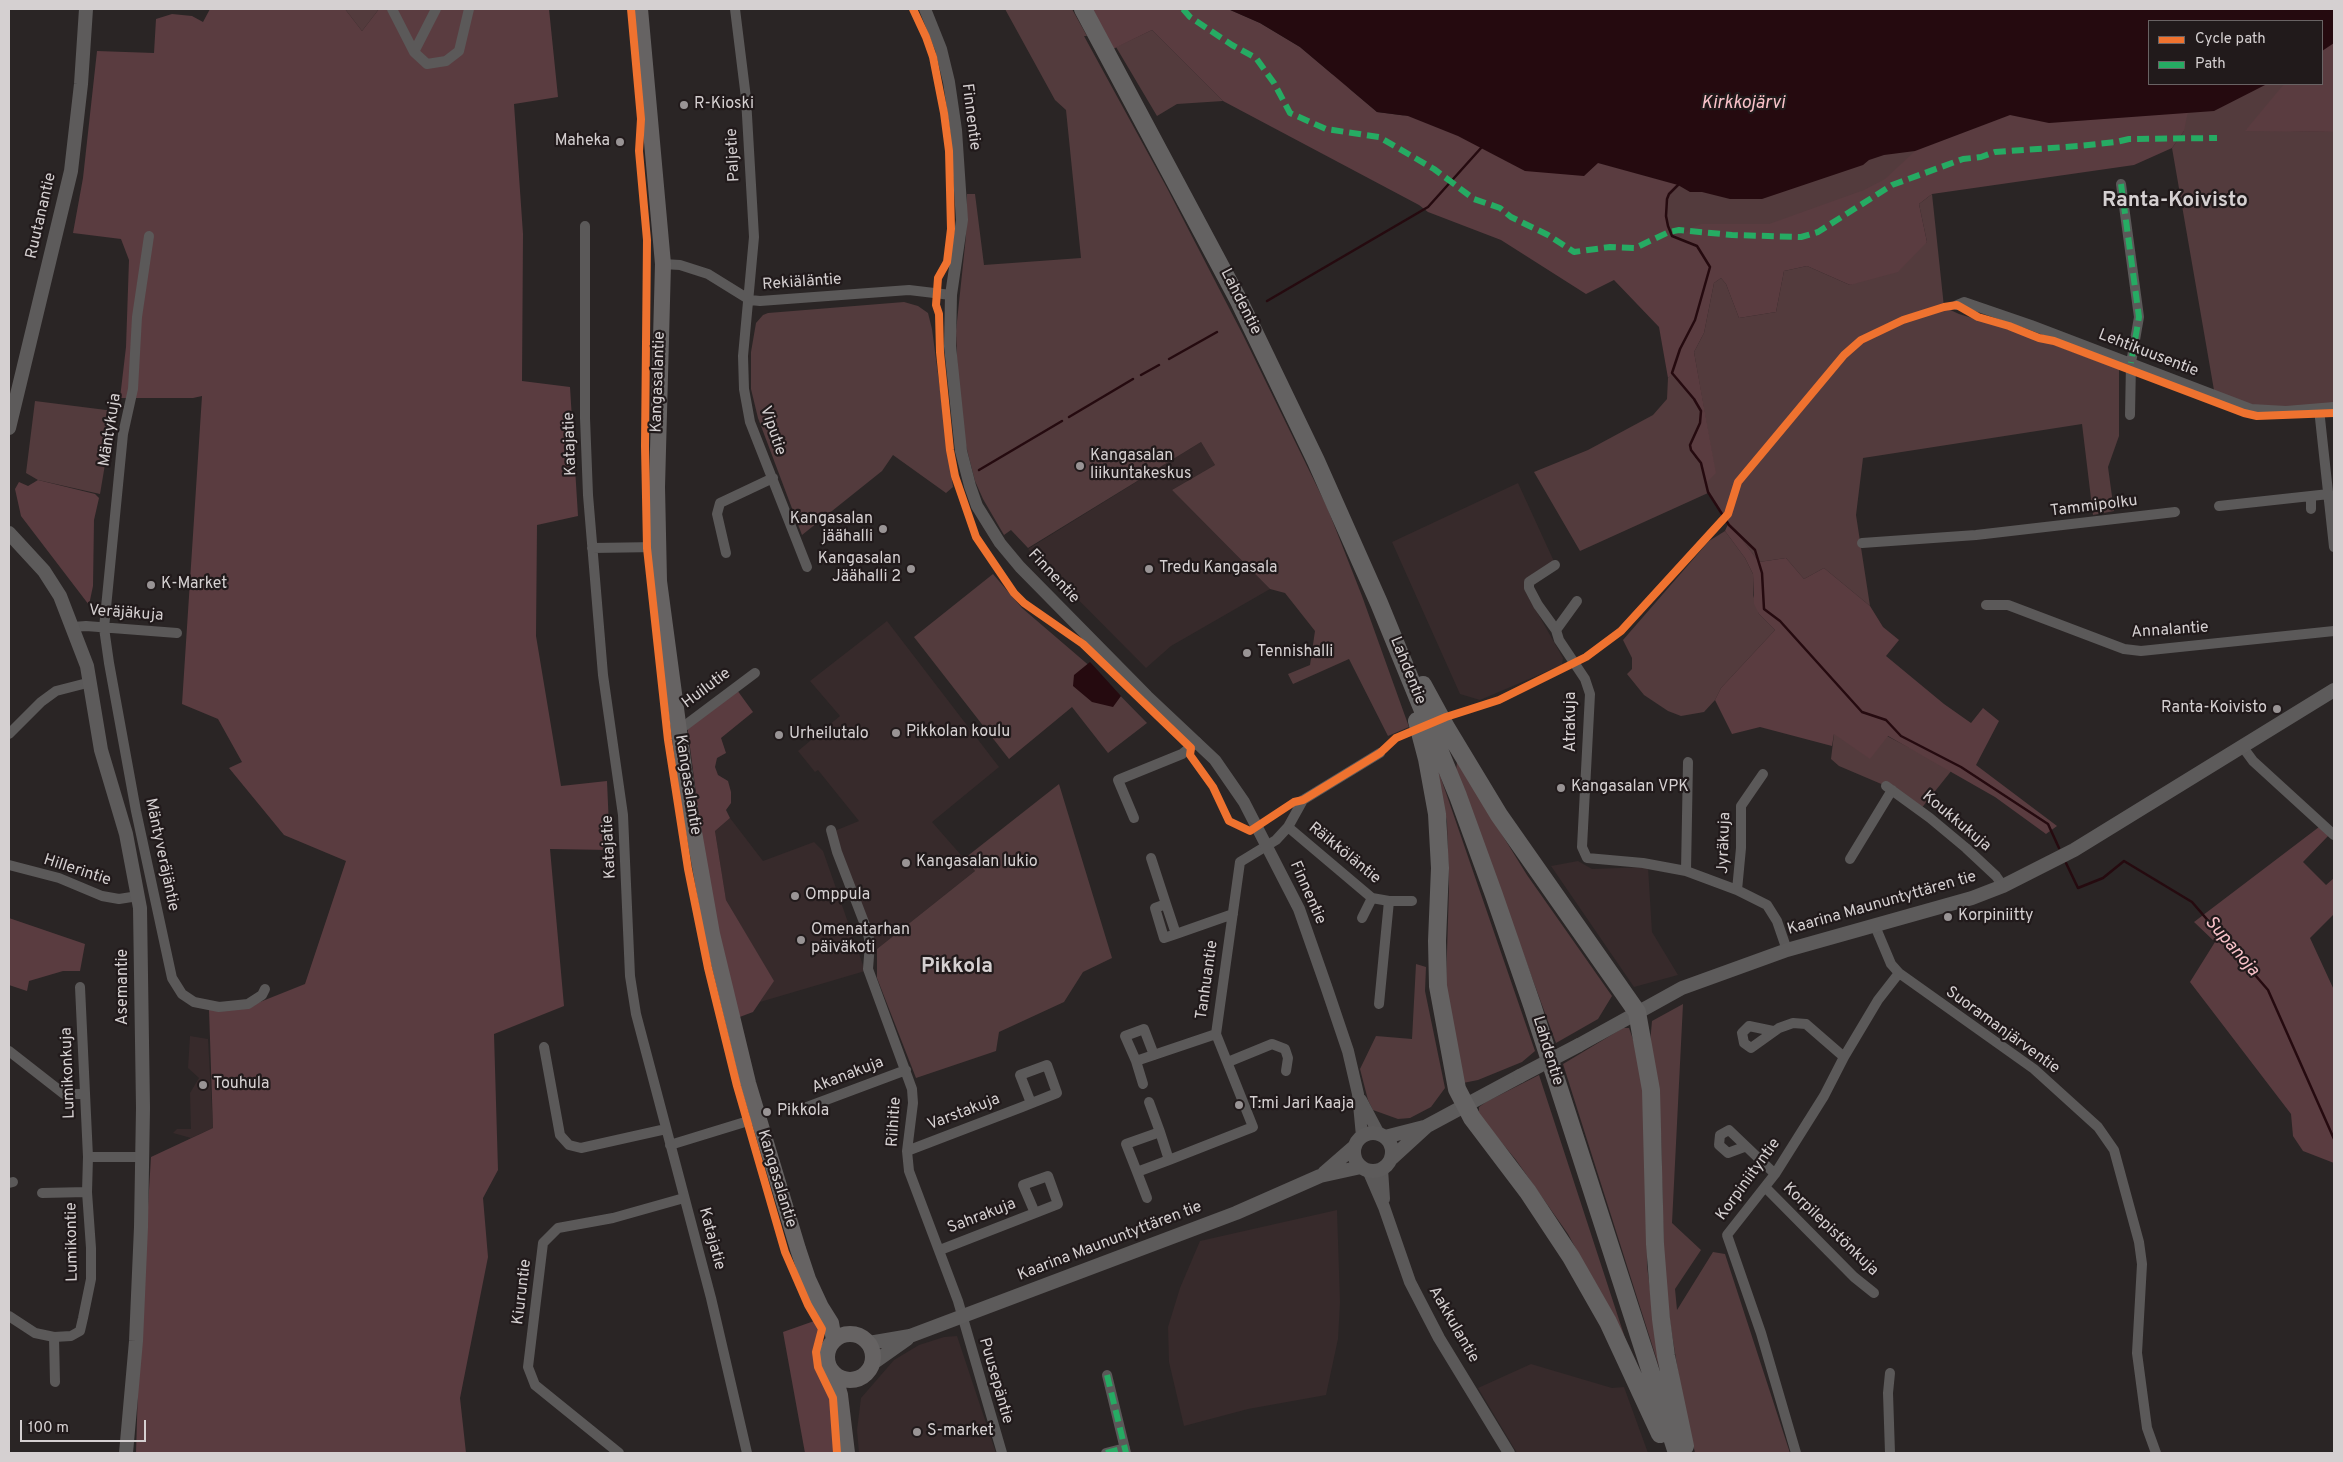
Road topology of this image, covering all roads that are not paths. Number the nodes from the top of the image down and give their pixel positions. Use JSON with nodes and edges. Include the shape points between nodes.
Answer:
{"nodes":[{"id":1,"x":86,"y":9,"type":"edge"},
{"id":2,"x":392,"y":9,"type":"edge"},
{"id":3,"x":436,"y":9,"type":"edge"},
{"id":4,"x":469,"y":9,"type":"edge"},
{"id":5,"x":640,"y":9,"type":"edge"},
{"id":6,"x":735,"y":9,"type":"edge"},
{"id":7,"x":925,"y":9,"type":"edge"},
{"id":8,"x":1083,"y":9,"type":"edge"},
{"id":9,"x":414,"y":52,"type":"junction"},
{"id":10,"x":2121,"y":184,"type":"dead end"},
{"id":11,"x":585,"y":226,"type":"dead end"},
{"id":12,"x":149,"y":236,"type":"dead end"},
{"id":13,"x":663,"y":264,"type":"junction"},
{"id":14,"x":951,"y":295,"type":"junction"},
{"id":15,"x":750,"y":300,"type":"junction"},
{"id":16,"x":1957,"y":305,"type":"dead end"},
{"id":17,"x":2131,"y":363,"type":"junction"},
{"id":18,"x":2334,"y":407,"type":"edge"},
{"id":19,"x":2319,"y":408,"type":"junction"},
{"id":20,"x":2130,"y":415,"type":"dead end"},
{"id":21,"x":9,"y":428,"type":"edge"},
{"id":22,"x":773,"y":478,"type":"junction"},
{"id":23,"x":2329,"y":494,"type":"junction"},
{"id":24,"x":2311,"y":496,"type":"junction"},
{"id":25,"x":2219,"y":506,"type":"dead end"},
{"id":26,"x":2312,"y":509,"type":"dead end"},
{"id":27,"x":2174,"y":512,"type":"dead end"},
{"id":28,"x":9,"y":533,"type":"edge"},
{"id":29,"x":1862,"y":543,"type":"dead end"},
{"id":30,"x":14,"y":545,"type":"edge"},
{"id":31,"x":2334,"y":547,"type":"edge"},
{"id":32,"x":592,"y":548,"type":"junction"},
{"id":33,"x":658,"y":548,"type":"junction"},
{"id":34,"x":726,"y":553,"type":"dead end"},
{"id":35,"x":1555,"y":565,"type":"dead end"},
{"id":36,"x":806,"y":566,"type":"dead end"},
{"id":37,"x":1577,"y":601,"type":"dead end"},
{"id":38,"x":1379,"y":603,"type":"junction"},
{"id":39,"x":1986,"y":605,"type":"dead end"},
{"id":40,"x":73,"y":627,"type":"junction"},
{"id":41,"x":104,"y":628,"type":"junction"},
{"id":42,"x":1556,"y":630,"type":"junction"},
{"id":43,"x":2334,"y":631,"type":"edge"},
{"id":44,"x":177,"y":632,"type":"dead end"},
{"id":45,"x":755,"y":673,"type":"dead end"},
{"id":46,"x":91,"y":682,"type":"junction"},
{"id":47,"x":2334,"y":690,"type":"edge"},
{"id":48,"x":679,"y":730,"type":"junction"},
{"id":49,"x":9,"y":734,"type":"edge"},
{"id":50,"x":1197,"y":742,"type":"junction"},
{"id":51,"x":2242,"y":746,"type":"junction"},
{"id":52,"x":1380,"y":753,"type":"dead end"},
{"id":53,"x":1688,"y":762,"type":"dead end"},
{"id":54,"x":1763,"y":774,"type":"dead end"},
{"id":55,"x":1134,"y":818,"type":"dead end"},
{"id":56,"x":1288,"y":827,"type":"junction"},
{"id":57,"x":831,"y":830,"type":"dead end"},
{"id":58,"x":2334,"y":835,"type":"edge"},
{"id":59,"x":1268,"y":846,"type":"junction"},
{"id":60,"x":1151,"y":858,"type":"dead end"},
{"id":61,"x":1850,"y":859,"type":"dead end"},
{"id":62,"x":9,"y":865,"type":"edge"},
{"id":63,"x":1686,"y":871,"type":"junction"},
{"id":64,"x":2003,"y":886,"type":"junction"},
{"id":65,"x":1737,"y":890,"type":"junction"},
{"id":66,"x":138,"y":896,"type":"junction"},
{"id":67,"x":1372,"y":898,"type":"junction"},
{"id":68,"x":1389,"y":901,"type":"junction"},
{"id":69,"x":1412,"y":901,"type":"dead end"},
{"id":70,"x":1233,"y":914,"type":"junction"},
{"id":71,"x":1362,"y":918,"type":"dead end"},
{"id":72,"x":1875,"y":926,"type":"junction"},
{"id":73,"x":1787,"y":950,"type":"junction"},
{"id":74,"x":1899,"y":973,"type":"junction"},
{"id":75,"x":80,"y":987,"type":"dead end"},
{"id":76,"x":264,"y":989,"type":"dead end"},
{"id":77,"x":1380,"y":1004,"type":"dead end"},
{"id":78,"x":1637,"y":1012,"type":"junction"},
{"id":79,"x":1773,"y":1031,"type":"dead end"},
{"id":80,"x":1216,"y":1034,"type":"junction"},
{"id":81,"x":544,"y":1047,"type":"dead end"},
{"id":82,"x":9,"y":1051,"type":"edge"},
{"id":83,"x":1154,"y":1055,"type":"junction"},
{"id":84,"x":1844,"y":1057,"type":"junction"},
{"id":85,"x":1136,"y":1061,"type":"junction"},
{"id":86,"x":1228,"y":1062,"type":"junction"},
{"id":87,"x":906,"y":1070,"type":"junction"},
{"id":88,"x":1286,"y":1071,"type":"dead end"},
{"id":89,"x":1143,"y":1084,"type":"dead end"},
{"id":90,"x":84,"y":1094,"type":"junction"},
{"id":91,"x":1358,"y":1094,"type":"junction"},
{"id":92,"x":1149,"y":1102,"type":"dead end"},
{"id":93,"x":1031,"y":1103,"type":"dead end"},
{"id":94,"x":1465,"y":1105,"type":"junction"},
{"id":95,"x":799,"y":1110,"type":"dead end"},
{"id":96,"x":758,"y":1118,"type":"junction"},
{"id":97,"x":1427,"y":1126,"type":"junction"},
{"id":98,"x":666,"y":1130,"type":"junction"},
{"id":99,"x":1160,"y":1132,"type":"junction"},
{"id":100,"x":1382,"y":1135,"type":"junction"},
{"id":101,"x":1358,"y":1141,"type":"junction"},
{"id":102,"x":670,"y":1145,"type":"junction"},
{"id":103,"x":1744,"y":1147,"type":"dead end"},
{"id":104,"x":907,"y":1151,"type":"junction"},
{"id":105,"x":88,"y":1157,"type":"junction"},
{"id":106,"x":142,"y":1157,"type":"junction"},
{"id":107,"x":1392,"y":1158,"type":"junction"},
{"id":108,"x":1169,"y":1160,"type":"junction"},
{"id":109,"x":1364,"y":1169,"type":"junction"},
{"id":110,"x":1382,"y":1169,"type":"junction"},
{"id":111,"x":1137,"y":1172,"type":"junction"},
{"id":112,"x":1774,"y":1174,"type":"junction"},
{"id":113,"x":1320,"y":1176,"type":"junction"},
{"id":114,"x":1765,"y":1187,"type":"junction"},
{"id":115,"x":87,"y":1192,"type":"junction"},
{"id":116,"x":42,"y":1193,"type":"dead end"},
{"id":117,"x":684,"y":1198,"type":"junction"},
{"id":118,"x":1147,"y":1198,"type":"dead end"},
{"id":119,"x":1384,"y":1207,"type":"junction"},
{"id":120,"x":1035,"y":1213,"type":"dead end"},
{"id":121,"x":940,"y":1250,"type":"junction"},
{"id":122,"x":808,"y":1279,"type":"junction"},
{"id":123,"x":1874,"y":1293,"type":"dead end"},
{"id":124,"x":9,"y":1316,"type":"edge"},
{"id":125,"x":961,"y":1317,"type":"junction"},
{"id":126,"x":851,"y":1333,"type":"junction"},
{"id":127,"x":910,"y":1336,"type":"junction"},
{"id":128,"x":54,"y":1337,"type":"junction"},
{"id":129,"x":834,"y":1340,"type":"junction"},
{"id":130,"x":869,"y":1343,"type":"junction"},
{"id":131,"x":873,"y":1363,"type":"junction"},
{"id":132,"x":1890,"y":1373,"type":"dead end"},
{"id":133,"x":834,"y":1374,"type":"junction"},
{"id":134,"x":1107,"y":1375,"type":"dead end"},
{"id":135,"x":856,"y":1380,"type":"junction"},
{"id":136,"x":56,"y":1382,"type":"dead end"},
{"id":137,"x":845,"y":1431,"type":"junction"},
{"id":138,"x":1125,"y":1451,"type":"edge"},
{"id":139,"x":126,"y":1453,"type":"edge"},
{"id":140,"x":619,"y":1453,"type":"edge"},
{"id":141,"x":747,"y":1453,"type":"edge"},
{"id":142,"x":847,"y":1453,"type":"edge"},
{"id":143,"x":1002,"y":1453,"type":"edge"},
{"id":144,"x":1106,"y":1453,"type":"edge"},
{"id":145,"x":1509,"y":1453,"type":"edge"},
{"id":146,"x":1668,"y":1453,"type":"edge"},
{"id":147,"x":1677,"y":1453,"type":"edge"},
{"id":148,"x":1687,"y":1453,"type":"edge"},
{"id":149,"x":1796,"y":1453,"type":"edge"},
{"id":150,"x":1890,"y":1453,"type":"edge"},
{"id":151,"x":2156,"y":1453,"type":"edge"}],
"edges":[{"from":1,"to":21,"type":"main road","name":"Ruutanantie","via":[[81,92],[70,171]]},
{"from":2,"to":9,"type":"street"},
{"from":3,"to":9,"type":"street"},
{"from":4,"to":9,"type":"street","via":[[458,51],[446,61],[427,64]]},
{"from":5,"to":13,"type":"main road","name":"Kangasalantie"},
{"from":6,"to":15,"type":"street","name":"Paljetie","via":[[746,98],[754,237]]},
{"from":7,"to":14,"type":"street","name":"Finnentie","via":[[936,33],[949,82],[959,159],[962,220]]},
{"from":8,"to":38,"type":"highway","name":"Lahdentie","via":[[1239,301],[1316,461]]},
{"from":10,"to":17,"type":"street","via":[[2138,317]]},
{"from":11,"to":32,"type":"street","name":"Katajatie","via":[[585,418]]},
{"from":12,"to":41,"type":"street","name":"Mäntykuja","via":[[138,317],[133,389],[123,434]]},
{"from":13,"to":15,"type":"street","name":"Rekiäläntie","via":[[680,265],[708,274]]},
{"from":13,"to":33,"type":"main road","name":"Kangasalantie"},
{"from":14,"to":15,"type":"street","name":"Rekiäläntie","via":[[909,290]]},
{"from":14,"to":50,"type":"street","name":"Finnentie","via":[[950,346],[961,451],[977,506],[1000,543],[1038,586]]},
{"from":15,"to":22,"type":"street","name":"Viputie","via":[[743,356],[744,389],[750,422]]},
{"from":16,"to":17,"type":"street","name":"Lehtikuusentie","via":[[1964,302]]},
{"from":17,"to":19,"type":"street","name":"Lehtikuusentie","via":[[2251,409],[2286,411]]},
{"from":17,"to":20,"type":"street"},
{"from":18,"to":19,"type":"street","name":"Lehtikuusentie"},
{"from":19,"to":23,"type":"street"},
{"from":22,"to":34,"type":"street","via":[[720,503],[717,514]]},
{"from":22,"to":36,"type":"street","name":"Viputie"},
{"from":23,"to":24,"type":"street"},
{"from":23,"to":31,"type":"street"},
{"from":24,"to":25,"type":"street"},
{"from":24,"to":26,"type":"street"},
{"from":27,"to":29,"type":"street","name":"Tammipolku","via":[[1976,535]]},
{"from":28,"to":30,"type":"main road","name":"Asemantie"},
{"from":30,"to":40,"type":"main road","name":"Asemantie","via":[[44,571]]},
{"from":32,"to":33,"type":"street"},
{"from":32,"to":98,"type":"street","name":"Katajatie","via":[[603,675],[623,815],[630,976],[636,1014]]},
{"from":33,"to":48,"type":"main road","name":"Kangasalantie","via":[[659,581]]},
{"from":35,"to":42,"type":"street","name":"Atrakuja","via":[[1529,582],[1529,588]]},
{"from":37,"to":42,"type":"street"},
{"from":38,"to":78,"type":"highway","via":[[1446,729],[1490,801]]},
{"from":38,"to":94,"type":"highway","via":[[1420,732],[1438,814],[1438,986],[1457,1089]]},
{"from":38,"to":147,"type":"highway","name":"Lahdentie","via":[[1458,796],[1507,931]]},
{"from":39,"to":43,"type":"street","name":"Annalantie","via":[[2008,605],[2124,649],[2141,651]]},
{"from":40,"to":41,"type":"street","name":"Veräjäkuja"},
{"from":40,"to":46,"type":"main road","name":"Asemantie"},
{"from":41,"to":44,"type":"street","name":"Veräjäkuja"},
{"from":41,"to":76,"type":"street","name":"Mäntyveräjäntie","via":[[136,812],[172,978],[182,994],[194,1002],[219,1007],[248,1004],[262,995]]},
{"from":42,"to":63,"type":"street","name":"Atrakuja","via":[[1559,640],[1585,679],[1590,694],[1582,847],[1587,858]]},
{"from":45,"to":48,"type":"street","name":"Huilutie"},
{"from":46,"to":49,"type":"street","via":[[56,691]]},
{"from":46,"to":66,"type":"main road","name":"Asemantie","via":[[101,750],[126,834]]},
{"from":47,"to":51,"type":"main road","name":"Kaarina Maununtyttären tie"},
{"from":48,"to":96,"type":"main road","name":"Kangasalantie","via":[[712,934]]},
{"from":50,"to":55,"type":"street","via":[[1182,754],[1118,780]]},
{"from":50,"to":59,"type":"street","name":"Finnentie","via":[[1228,776]]},
{"from":51,"to":58,"type":"street","via":[[2253,761]]},
{"from":51,"to":64,"type":"main road","name":"Kaarina Maununtyttären tie","via":[[2074,850]]},
{"from":52,"to":56,"type":"street","via":[[1303,800]]},
{"from":53,"to":63,"type":"street"},
{"from":54,"to":65,"type":"street","name":"Jyräkuja","via":[[1741,806],[1742,848]]},
{"from":56,"to":59,"type":"street"},
{"from":56,"to":67,"type":"street","name":"Räikköläntie"},
{"from":57,"to":87,"type":"street","name":"Riihitie","via":[[870,942],[868,969]]},
{"from":59,"to":70,"type":"street","name":"Tanhuantie","via":[[1240,862]]},
{"from":59,"to":91,"type":"street","name":"Finnentie","via":[[1299,909],[1348,1051]]},
{"from":60,"to":70,"type":"street","via":[[1176,934]]},
{"from":61,"to":64,"type":"street","name":"Koukkukuja","via":[[1889,788],[1966,848]]},
{"from":62,"to":66,"type":"street","name":"Hillerintie","via":[[59,878],[102,896],[120,899]]},
{"from":63,"to":65,"type":"street"},
{"from":64,"to":72,"type":"main road","name":"Kaarina Maununtyttären tie"},
{"from":65,"to":73,"type":"street","via":[[1767,905],[1777,921]]},
{"from":66,"to":106,"type":"main road","name":"Asemantie","via":[[142,954]]},
{"from":67,"to":68,"type":"street","name":"Räikköläntie"},
{"from":67,"to":71,"type":"street"},
{"from":68,"to":69,"type":"street","name":"Räikköläntie"},
{"from":68,"to":77,"type":"street"},
{"from":70,"to":80,"type":"street","name":"Tanhuantie"},
{"from":72,"to":73,"type":"main road","name":"Kaarina Maununtyttären tie"},
{"from":72,"to":74,"type":"street","name":"Suoramanjärventie","via":[[1891,964]]},
{"from":73,"to":78,"type":"main road","name":"Kaarina Maununtyttären tie","via":[[1682,988]]},
{"from":74,"to":84,"type":"street","name":"Korpiniityntie","via":[[1878,1000]]},
{"from":74,"to":151,"type":"street","name":"Suoramanjärventie","via":[[2034,1069],[2098,1127],[2114,1150],[2139,1242],[2142,1264],[2138,1361],[2147,1428]]},
{"from":75,"to":90,"type":"street","name":"Lumikonkuja"},
{"from":78,"to":94,"type":"main road","name":"Kaarina Maununtyttären tie","bridge":true},
{"from":78,"to":148,"type":"highway","via":[[1651,1090],[1655,1244],[1661,1319]]},
{"from":79,"to":84,"type":"street","via":[[1793,1023],[1806,1024]]},
{"from":80,"to":83,"type":"street"},
{"from":80,"to":86,"type":"street","name":"Tanhuantie"},
{"from":81,"to":98,"type":"street","via":[[560,1135],[569,1145],[581,1148]]},
{"from":82,"to":90,"type":"street","via":[[64,1094]]},
{"from":83,"to":85,"type":"street"},
{"from":83,"to":85,"type":"street","via":[[1144,1029],[1125,1036]]},
{"from":84,"to":112,"type":"street","name":"Korpiniityntie","via":[[1824,1096]]},
{"from":85,"to":89,"type":"street"},
{"from":86,"to":88,"type":"street","via":[[1272,1044],[1285,1049],[1288,1058]]},
{"from":86,"to":108,"type":"street","name":"Tanhuantie","via":[[1253,1127]]},
{"from":87,"to":95,"type":"street","name":"Akanakuja"},
{"from":87,"to":104,"type":"street","name":"Riihitie","via":[[913,1103]]},
{"from":90,"to":105,"type":"street","name":"Lumikonkuja"},
{"from":91,"to":100,"type":"street","name":"Finnentie"},
{"from":91,"to":101,"type":"street","name":"Finnentie"},
{"from":92,"to":99,"type":"street"},
{"from":93,"to":104,"type":"street","name":"Varstakuja"},
{"from":94,"to":97,"type":"main road","name":"Kaarina Maununtyttären tie"},
{"from":94,"to":146,"type":"highway","via":[[1572,1257],[1624,1354]]},
{"from":96,"to":102,"type":"street"},
{"from":96,"to":122,"type":"main road","name":"Kangasalantie"},
{"from":97,"to":100,"type":"main road","name":"Kaarina Maununtyttären tie"},
{"from":97,"to":107,"type":"main road","name":"Kaarina Maununtyttären tie"},
{"from":98,"to":102,"type":"street","name":"Katajatie"},
{"from":99,"to":108,"type":"street"},
{"from":99,"to":111,"type":"street","via":[[1126,1144]]},
{"from":100,"to":101,"type":"main road","via":[[1367,1134]]},
{"from":100,"to":107,"type":"main road","via":[[1392,1146]]},
{"from":101,"to":109,"type":"main road","via":[[1355,1158]]},
{"from":101,"to":113,"type":"main road","name":"Kaarina Maununtyttären tie"},
{"from":102,"to":117,"type":"street","name":"Katajatie"},
{"from":103,"to":112,"type":"street"},
{"from":104,"to":121,"type":"street","name":"Riihitie","via":[[909,1171]]},
{"from":105,"to":106,"type":"street"},
{"from":105,"to":115,"type":"street","name":"Lumikontie"},
{"from":106,"to":139,"type":"main road","name":"Asemantie","via":[[136,1341]]},
{"from":107,"to":110,"type":"main road"},
{"from":108,"to":111,"type":"street","name":"Tanhuantie"},
{"from":109,"to":110,"type":"main road"},
{"from":109,"to":113,"type":"main road","name":"Kaarina Maununtyttären tie"},
{"from":109,"to":119,"type":"street","name":"Aakkulantie"},
{"from":110,"to":119,"type":"street","name":"Aakkulantie"},
{"from":111,"to":118,"type":"street"},
{"from":112,"to":114,"type":"street","name":"Korpiniityntie"},
{"from":113,"to":125,"type":"main road","name":"Kaarina Maununtyttären tie","via":[[1236,1213]]},
{"from":114,"to":123,"type":"street","name":"Korpilepistönkuja"},
{"from":114,"to":149,"type":"street","name":"Korpiniityntie","via":[[1727,1235],[1761,1333]]},
{"from":115,"to":116,"type":"street"},
{"from":115,"to":128,"type":"street","name":"Lumikontie","via":[[91,1279],[83,1318],[80,1331],[71,1336]]},
{"from":117,"to":140,"type":"street","name":"Kiuruntie","via":[[612,1218],[558,1228],[543,1243],[528,1367],[535,1385]]},
{"from":117,"to":141,"type":"street","name":"Katajatie"},
{"from":119,"to":145,"type":"street","name":"Aakkulantie","via":[[1410,1282]]},
{"from":120,"to":121,"type":"street","name":"Sahrakuja"},
{"from":121,"to":125,"type":"street","name":"Riihitie"},
{"from":122,"to":126,"type":"main road","name":"Kangasalantie"},
{"from":122,"to":129,"type":"main road","name":"Kangasalantie","via":[[831,1323]]},
{"from":124,"to":128,"type":"street","name":"Lumikontie","via":[[34,1333]]},
{"from":125,"to":127,"type":"main road","name":"Kaarina Maununtyttären tie"},
{"from":125,"to":143,"type":"street","name":"Puusepäntie"},
{"from":126,"to":129,"type":"main road"},
{"from":126,"to":130,"type":"main road"},
{"from":127,"to":130,"type":"main road","name":"Kaarina Maununtyttären tie"},
{"from":127,"to":131,"type":"main road","name":"Kaarina Maununtyttären tie"},
{"from":128,"to":136,"type":"street"},
{"from":129,"to":133,"type":"main road","via":[[826,1357]]},
{"from":130,"to":131,"type":"main road"},
{"from":131,"to":135,"type":"main road","via":[[866,1374]]},
{"from":132,"to":150,"type":"street"},
{"from":133,"to":135,"type":"main road","via":[[842,1379]]},
{"from":133,"to":137,"type":"main road"},
{"from":134,"to":138,"type":"street"},
{"from":135,"to":137,"type":"main road","via":[[850,1395]]},
{"from":137,"to":142,"type":"main road"},
{"from":138,"to":144,"type":"street"}]}
